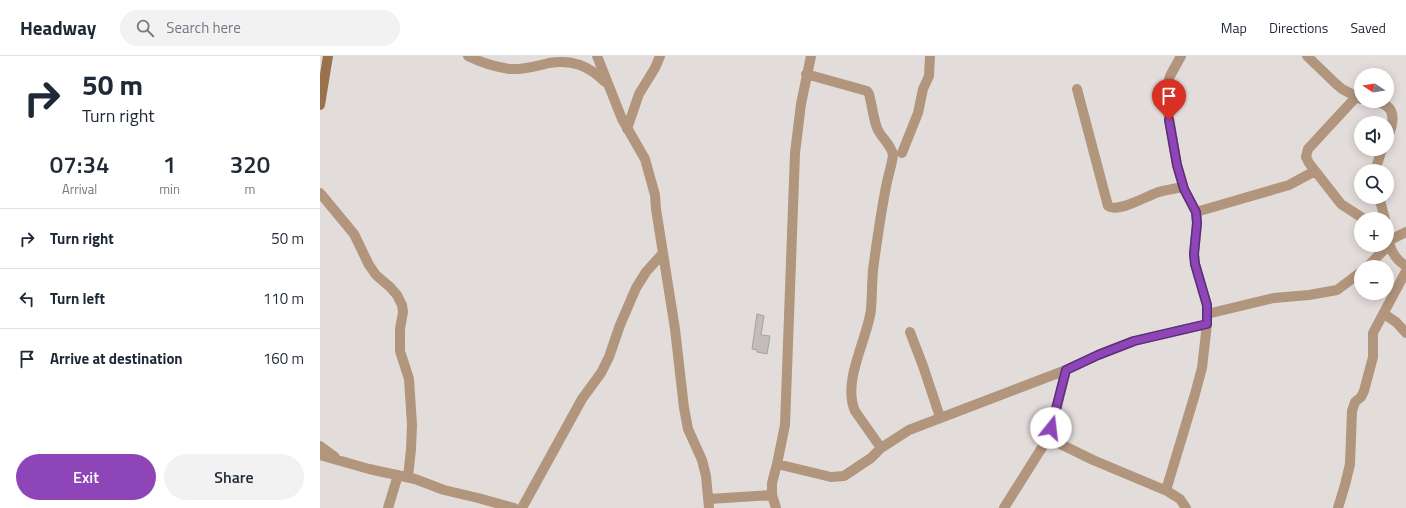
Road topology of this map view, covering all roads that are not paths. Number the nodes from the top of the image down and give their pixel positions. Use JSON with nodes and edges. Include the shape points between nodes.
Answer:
{"nodes":[{"id":1,"x":328,"y":56,"type":"edge"},
{"id":2,"x":468,"y":56,"type":"edge"},
{"id":3,"x":597,"y":56,"type":"edge"},
{"id":4,"x":660,"y":56,"type":"edge"},
{"id":5,"x":811,"y":56,"type":"edge"},
{"id":6,"x":930,"y":56,"type":"edge"},
{"id":7,"x":1181,"y":56,"type":"edge"},
{"id":8,"x":1307,"y":56,"type":"edge"},
{"id":9,"x":806,"y":74,"type":"junction"},
{"id":10,"x":608,"y":85,"type":"junction"},
{"id":11,"x":321,"y":88,"type":"edge"},
{"id":12,"x":1077,"y":90,"type":"dead end"},
{"id":13,"x":1354,"y":95,"type":"edge"},
{"id":14,"x":1354,"y":103,"type":"edge"},
{"id":15,"x":320,"y":105,"type":"edge"},
{"id":16,"x":627,"y":129,"type":"junction"},
{"id":17,"x":902,"y":153,"type":"dead end"},
{"id":18,"x":1315,"y":172,"type":"junction"},
{"id":19,"x":1183,"y":187,"type":"junction"},
{"id":20,"x":320,"y":193,"type":"edge"},
{"id":21,"x":1196,"y":212,"type":"junction"},
{"id":22,"x":1354,"y":212,"type":"edge"},
{"id":23,"x":1406,"y":232,"type":"edge"},
{"id":24,"x":1394,"y":236,"type":"edge"},
{"id":25,"x":1393,"y":252,"type":"edge"},
{"id":26,"x":663,"y":253,"type":"junction"},
{"id":27,"x":1406,"y":266,"type":"edge"},
{"id":28,"x":1406,"y":272,"type":"edge"},
{"id":29,"x":1354,"y":277,"type":"edge"},
{"id":30,"x":1384,"y":314,"type":"junction"},
{"id":31,"x":1207,"y":319,"type":"junction"},
{"id":32,"x":910,"y":332,"type":"dead end"},
{"id":33,"x":1406,"y":333,"type":"edge"},
{"id":34,"x":1066,"y":370,"type":"junction"},
{"id":35,"x":940,"y":417,"type":"junction"},
{"id":36,"x":1048,"y":438,"type":"junction"},
{"id":37,"x":320,"y":446,"type":"edge"},
{"id":38,"x":881,"y":448,"type":"junction"},
{"id":39,"x":320,"y":455,"type":"edge"},
{"id":40,"x":338,"y":459,"type":"junction"},
{"id":41,"x":777,"y":464,"type":"junction"},
{"id":42,"x":403,"y":476,"type":"junction"},
{"id":43,"x":1167,"y":491,"type":"junction"},
{"id":44,"x":772,"y":495,"type":"junction"},
{"id":45,"x":709,"y":504,"type":"edge"},
{"id":46,"x":388,"y":508,"type":"edge"},
{"id":47,"x":514,"y":508,"type":"edge"},
{"id":48,"x":522,"y":508,"type":"edge"},
{"id":49,"x":776,"y":508,"type":"edge"},
{"id":50,"x":1004,"y":508,"type":"edge"},
{"id":51,"x":1186,"y":508,"type":"edge"},
{"id":52,"x":1338,"y":508,"type":"edge"}],
"edges":[{"from":1,"to":11,"type":"street"},
{"from":2,"to":10,"type":"street","via":[[510,69],[561,62],[572,63],[593,71]]},
{"from":3,"to":10,"type":"street"},
{"from":4,"to":16,"type":"street","via":[[640,94]]},
{"from":5,"to":9,"type":"street"},
{"from":6,"to":17,"type":"street","via":[[929,76]]},
{"from":7,"to":19,"type":"street","via":[[1170,76],[1166,96]]},
{"from":8,"to":13,"type":"street","via":[[1342,89]]},
{"from":9,"to":38,"type":"street","via":[[867,91],[877,128],[892,150],[875,256],[871,310],[852,383],[855,411]]},
{"from":9,"to":41,"type":"street","via":[[795,153],[785,424]]},
{"from":10,"to":16,"type":"street"},
{"from":11,"to":15,"type":"street"},
{"from":12,"to":19,"type":"street","via":[[1108,206],[1113,208],[1132,204],[1156,193]]},
{"from":14,"to":18,"type":"street","via":[[1308,149],[1306,160]]},
{"from":16,"to":26,"type":"street","via":[[645,159],[650,176]]},
{"from":18,"to":21,"type":"street","via":[[1289,185]]},
{"from":18,"to":22,"type":"street","via":[[1341,204]]},
{"from":19,"to":21,"type":"street"},
{"from":20,"to":42,"type":"street","via":[[354,234],[376,275],[397,295],[402,305],[399,335],[409,379],[412,425],[411,449]]},
{"from":21,"to":31,"type":"street","via":[[1195,264],[1207,305]]},
{"from":23,"to":24,"type":"street"},
{"from":25,"to":27,"type":"street","via":[[1399,262]]},
{"from":26,"to":45,"type":"street","via":[[684,408],[688,429],[702,460]]},
{"from":26,"to":48,"type":"street","via":[[636,288],[601,374],[582,399]]},
{"from":28,"to":30,"type":"street"},
{"from":29,"to":31,"type":"street","via":[[1337,290],[1274,298]]},
{"from":30,"to":33,"type":"street"},
{"from":30,"to":52,"type":"street","via":[[1373,334],[1373,357],[1363,394],[1353,405],[1350,464]]},
{"from":31,"to":34,"type":"street","via":[[1134,341]]},
{"from":31,"to":43,"type":"street","via":[[1202,368],[1167,482]]},
{"from":32,"to":35,"type":"street"},
{"from":34,"to":35,"type":"street"},
{"from":34,"to":36,"type":"street"},
{"from":35,"to":38,"type":"street","via":[[908,430]]},
{"from":36,"to":43,"type":"street"},
{"from":36,"to":50,"type":"street"},
{"from":37,"to":40,"type":"street"},
{"from":38,"to":41,"type":"street","via":[[844,476],[831,477]]},
{"from":39,"to":40,"type":"street"},
{"from":40,"to":42,"type":"street"},
{"from":41,"to":44,"type":"street"},
{"from":42,"to":46,"type":"street"},
{"from":42,"to":47,"type":"street","via":[[444,490]]},
{"from":43,"to":51,"type":"street","via":[[1180,499]]},
{"from":44,"to":45,"type":"street"},
{"from":44,"to":49,"type":"street"}]}
